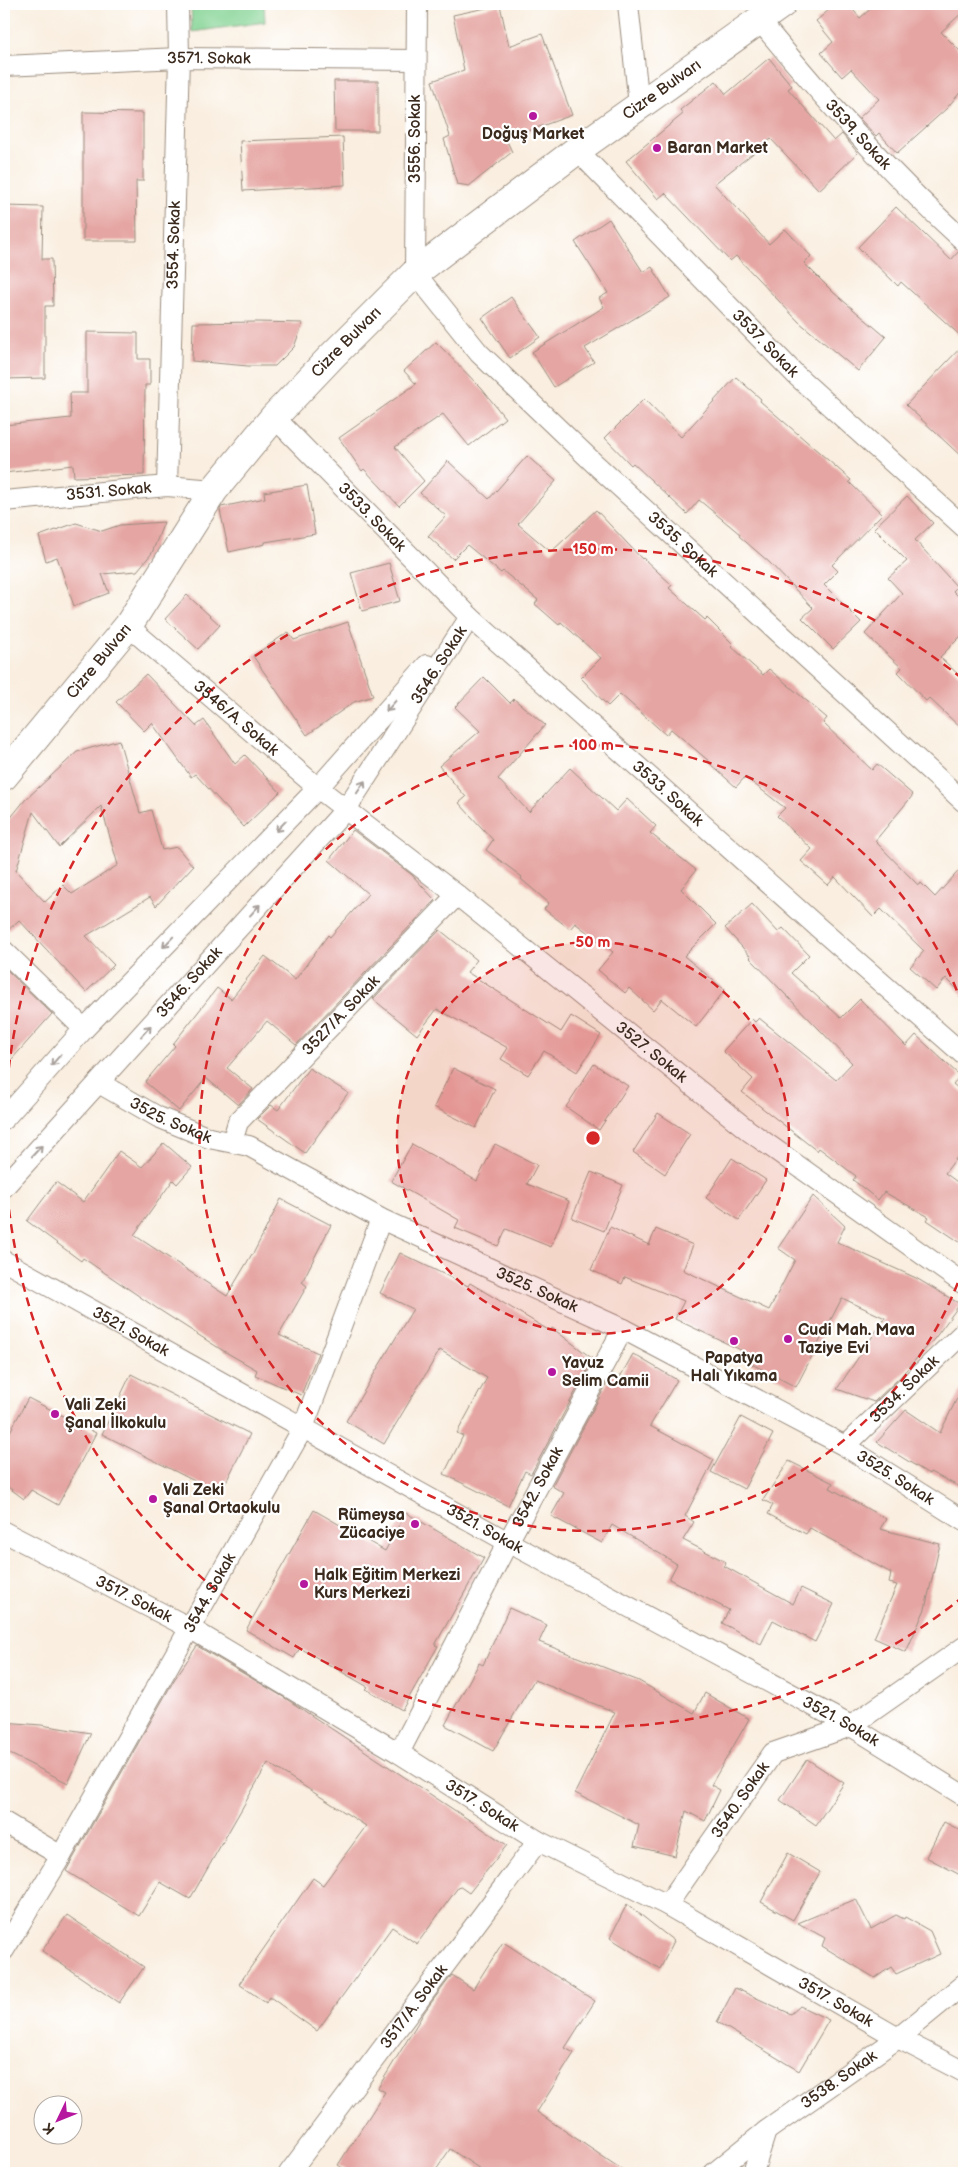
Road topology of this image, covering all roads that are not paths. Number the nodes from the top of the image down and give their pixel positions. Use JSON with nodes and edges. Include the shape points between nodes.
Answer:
{"nodes":[{"id":1,"x":178,"y":4,"type":"edge"},
{"id":2,"x":417,"y":4,"type":"edge"},
{"id":3,"x":628,"y":4,"type":"edge"},
{"id":4,"x":782,"y":4,"type":"edge"},
{"id":5,"x":760,"y":21,"type":"junction"},
{"id":6,"x":179,"y":58,"type":"junction"},
{"id":7,"x":415,"y":60,"type":"junction"},
{"id":8,"x":4,"y":66,"type":"edge"},
{"id":9,"x":639,"y":105,"type":"junction"},
{"id":10,"x":577,"y":150,"type":"junction"},
{"id":11,"x":964,"y":241,"type":"edge"},
{"id":12,"x":416,"y":273,"type":"junction"},
{"id":13,"x":274,"y":417,"type":"junction"},
{"id":14,"x":167,"y":486,"type":"junction"},
{"id":15,"x":214,"y":490,"type":"junction"},
{"id":16,"x":4,"y":501,"type":"edge"},
{"id":17,"x":964,"y":527,"type":"edge"},
{"id":18,"x":470,"y":617,"type":"junction"},
{"id":19,"x":128,"y":626,"type":"junction"},
{"id":20,"x":7,"y":768,"type":"edge"},
{"id":21,"x":318,"y":788,"type":"junction"},
{"id":22,"x":964,"y":802,"type":"edge"},
{"id":23,"x":346,"y":809,"type":"junction"},
{"id":24,"x":457,"y":895,"type":"junction"},
{"id":25,"x":4,"y":951,"type":"edge"},
{"id":26,"x":84,"y":1028,"type":"junction"},
{"id":27,"x":964,"y":1055,"type":"edge"},
{"id":28,"x":99,"y":1083,"type":"junction"},
{"id":29,"x":4,"y":1119,"type":"edge"},
{"id":30,"x":232,"y":1142,"type":"junction"},
{"id":31,"x":4,"y":1187,"type":"edge"},
{"id":32,"x":381,"y":1219,"type":"junction"},
{"id":33,"x":4,"y":1261,"type":"edge"},
{"id":34,"x":964,"y":1284,"type":"edge"},
{"id":35,"x":624,"y":1329,"type":"junction"},
{"id":36,"x":964,"y":1332,"type":"edge"},
{"id":37,"x":302,"y":1428,"type":"junction"},
{"id":38,"x":845,"y":1446,"type":"junction"},
{"id":39,"x":964,"y":1522,"type":"edge"},
{"id":40,"x":4,"y":1532,"type":"edge"},
{"id":41,"x":508,"y":1542,"type":"junction"},
{"id":42,"x":188,"y":1627,"type":"junction"},
{"id":43,"x":964,"y":1647,"type":"edge"},
{"id":44,"x":851,"y":1726,"type":"junction"},
{"id":45,"x":399,"y":1753,"type":"junction"},
{"id":46,"x":964,"y":1796,"type":"edge"},
{"id":47,"x":4,"y":1822,"type":"edge"},
{"id":48,"x":538,"y":1841,"type":"junction"},
{"id":49,"x":61,"y":1856,"type":"junction"},
{"id":50,"x":667,"y":1905,"type":"junction"},
{"id":51,"x":4,"y":1950,"type":"edge"},
{"id":52,"x":964,"y":1984,"type":"edge"},
{"id":53,"x":898,"y":2038,"type":"junction"},
{"id":54,"x":964,"y":2072,"type":"edge"},
{"id":55,"x":766,"y":2131,"type":"junction"},
{"id":56,"x":289,"y":2173,"type":"edge"},
{"id":57,"x":714,"y":2173,"type":"edge"},
{"id":58,"x":753,"y":2173,"type":"edge"}],
"edges":[{"from":1,"to":6,"type":"street","name":"3554. Sokak"},
{"from":2,"to":7,"type":"street","name":"3556. Sokak"},
{"from":3,"to":9,"type":"street"},
{"from":4,"to":5,"type":"main road","name":"Cizre Bulvarı"},
{"from":5,"to":9,"type":"main road","name":"Cizre Bulvarı"},
{"from":5,"to":11,"type":"street","name":"3539. Sokak","via":[[807,78],[925,206]]},
{"from":6,"to":7,"type":"street","name":"3571. Sokak"},
{"from":6,"to":8,"type":"street","name":"3571. Sokak"},
{"from":6,"to":14,"type":"street","name":"3554. Sokak"},
{"from":7,"to":12,"type":"street","name":"3556. Sokak"},
{"from":9,"to":10,"type":"main road","name":"Cizre Bulvarı"},
{"from":10,"to":12,"type":"main road","name":"Cizre Bulvarı"},
{"from":10,"to":17,"type":"street","name":"3537. Sokak","via":[[797,376]]},
{"from":12,"to":13,"type":"main road","name":"Cizre Bulvarı"},
{"from":12,"to":22,"type":"street","name":"3535. Sokak","via":[[479,353],[595,464]]},
{"from":13,"to":15,"type":"main road","name":"Cizre Bulvarı"},
{"from":13,"to":18,"type":"street","name":"3533. Sokak"},
{"from":14,"to":15,"type":"street","name":"3531. Sokak"},
{"from":14,"to":16,"type":"street","name":"3531. Sokak"},
{"from":15,"to":19,"type":"main road","name":"Cizre Bulvarı"},
{"from":18,"to":21,"type":"street","name":"3546. Sokak","one_way":true},
{"from":23,"to":18,"type":"street","name":"3546. Sokak","one_way":true},
{"from":18,"to":27,"type":"street","name":"3533. Sokak"},
{"from":19,"to":20,"type":"main road","name":"Cizre Bulvarı"},
{"from":19,"to":21,"type":"street","name":"3546/A. Sokak"},
{"from":21,"to":23,"type":"street","name":"3546/A. Sokak"},
{"from":21,"to":26,"type":"street","name":"3546. Sokak","one_way":true},
{"from":23,"to":24,"type":"street","name":"3527. Sokak"},
{"from":28,"to":23,"type":"street","name":"3546. Sokak","one_way":true},
{"from":24,"to":30,"type":"street","name":"3527/A. Sokak","via":[[238,1122]]},
{"from":24,"to":34,"type":"street","name":"3527. Sokak","via":[[749,1131]]},
{"from":25,"to":26,"type":"street"},
{"from":26,"to":29,"type":"street","name":"3546. Sokak","one_way":true},
{"from":28,"to":30,"type":"street","name":"3525. Sokak","via":[[158,1117],[209,1138]]},
{"from":31,"to":28,"type":"street","name":"3546. Sokak","one_way":true},
{"from":30,"to":32,"type":"street","name":"3525. Sokak","via":[[249,1146]]},
{"from":32,"to":35,"type":"street","name":"3525. Sokak"},
{"from":32,"to":37,"type":"street","name":"3544. Sokak"},
{"from":33,"to":37,"type":"street","name":"3521. Sokak"},
{"from":35,"to":38,"type":"street","name":"3525. Sokak"},
{"from":35,"to":41,"type":"street","name":"3542. Sokak"},
{"from":36,"to":38,"type":"street","name":"3534. Sokak"},
{"from":37,"to":41,"type":"street","name":"3521. Sokak"},
{"from":37,"to":42,"type":"street","name":"3544. Sokak"},
{"from":38,"to":39,"type":"street","name":"3525. Sokak"},
{"from":40,"to":42,"type":"street","name":"3517. Sokak"},
{"from":41,"to":44,"type":"street","name":"3521. Sokak"},
{"from":41,"to":45,"type":"street","name":"3542. Sokak"},
{"from":42,"to":45,"type":"street","name":"3517. Sokak"},
{"from":42,"to":49,"type":"street","name":"3544. Sokak"},
{"from":43,"to":44,"type":"street","name":"3540. Sokak"},
{"from":44,"to":46,"type":"street","name":"3521. Sokak"},
{"from":44,"to":50,"type":"street","name":"3540. Sokak","via":[[773,1753]]},
{"from":45,"to":48,"type":"street","name":"3517. Sokak"},
{"from":47,"to":49,"type":"street"},
{"from":48,"to":50,"type":"street","name":"3517. Sokak"},
{"from":48,"to":56,"type":"street","name":"3517/A. Sokak"},
{"from":49,"to":51,"type":"street","name":"3544. Sokak"},
{"from":50,"to":53,"type":"street","name":"3517. Sokak"},
{"from":52,"to":53,"type":"street","name":"3538. Sokak"},
{"from":53,"to":54,"type":"street","name":"3517. Sokak"},
{"from":53,"to":55,"type":"street","name":"3538. Sokak"},
{"from":55,"to":57,"type":"street","name":"3538. Sokak"},
{"from":55,"to":58,"type":"street"}]}
